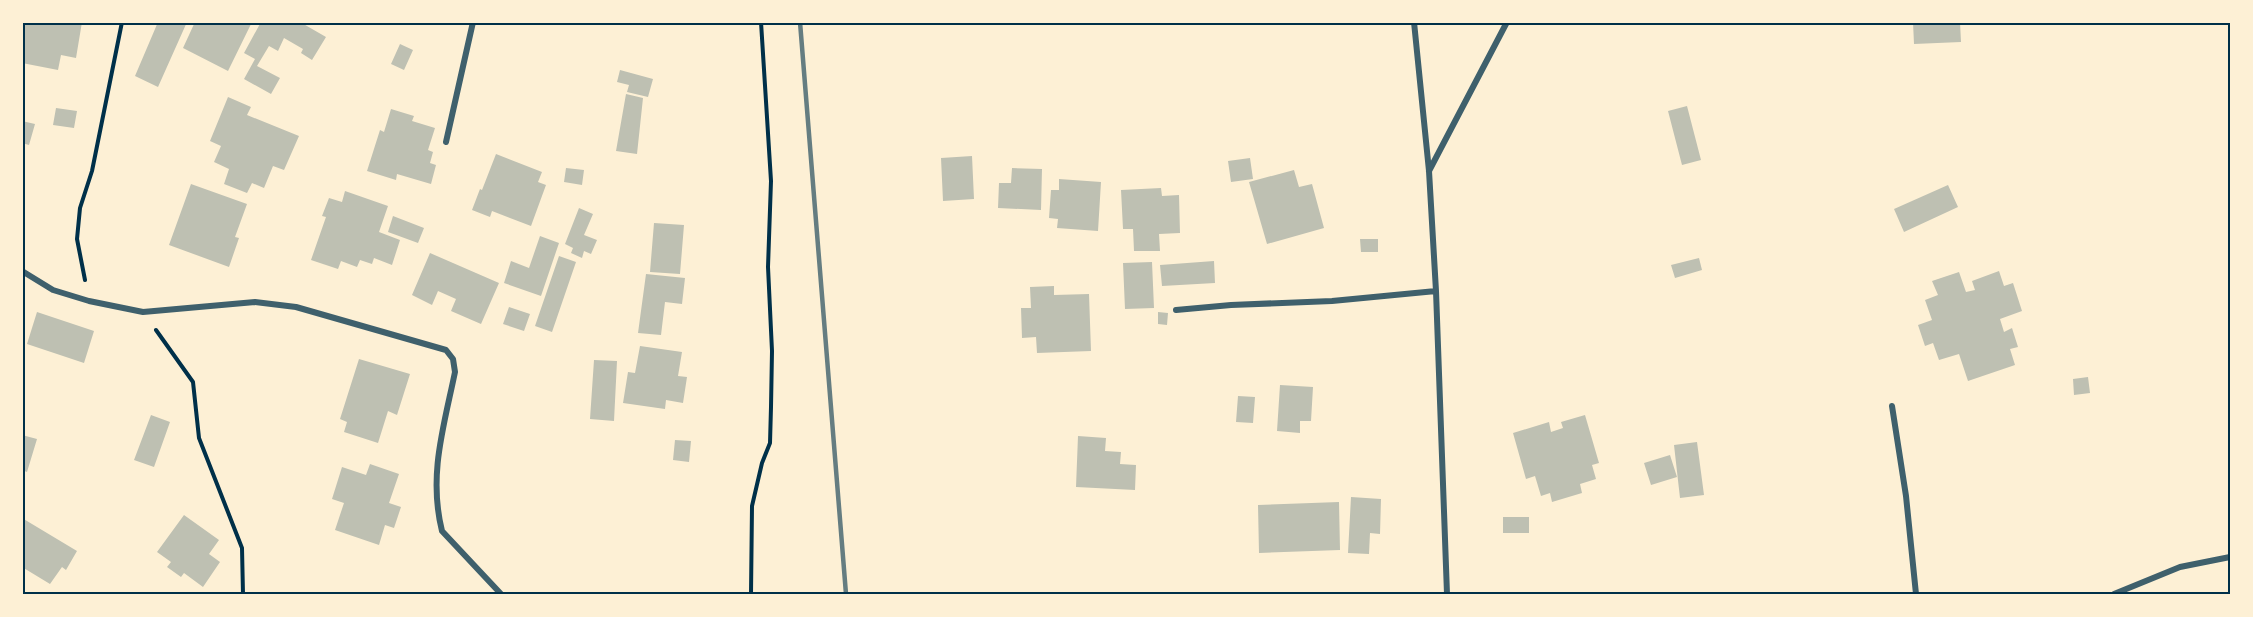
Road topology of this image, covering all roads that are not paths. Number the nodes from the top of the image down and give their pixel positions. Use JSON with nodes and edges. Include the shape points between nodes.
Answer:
{"nodes":[{"id":1,"x":472,"y":22,"type":"edge"},
{"id":2,"x":1414,"y":22,"type":"edge"},
{"id":3,"x":1507,"y":22,"type":"edge"},
{"id":4,"x":446,"y":142,"type":"dead end"},
{"id":5,"x":1429,"y":171,"type":"junction"},
{"id":6,"x":22,"y":271,"type":"edge"},
{"id":7,"x":1436,"y":291,"type":"junction"},
{"id":8,"x":1176,"y":310,"type":"dead end"},
{"id":9,"x":1892,"y":406,"type":"dead end"},
{"id":10,"x":2230,"y":557,"type":"edge"},
{"id":11,"x":501,"y":594,"type":"edge"},
{"id":12,"x":1447,"y":594,"type":"edge"},
{"id":13,"x":1916,"y":594,"type":"edge"},
{"id":14,"x":2114,"y":594,"type":"edge"}],
"edges":[{"from":1,"to":4,"type":"street"},
{"from":2,"to":5,"type":"street"},
{"from":3,"to":5,"type":"street"},
{"from":5,"to":7,"type":"street"},
{"from":6,"to":11,"type":"street","via":[[53,290],[142,312],[255,302],[296,307],[446,350],[453,359],[455,372],[436,464],[438,518],[442,531]]},
{"from":7,"to":8,"type":"street"},
{"from":7,"to":12,"type":"street"},
{"from":9,"to":13,"type":"street"},
{"from":10,"to":14,"type":"street","via":[[2180,567]]}]}
